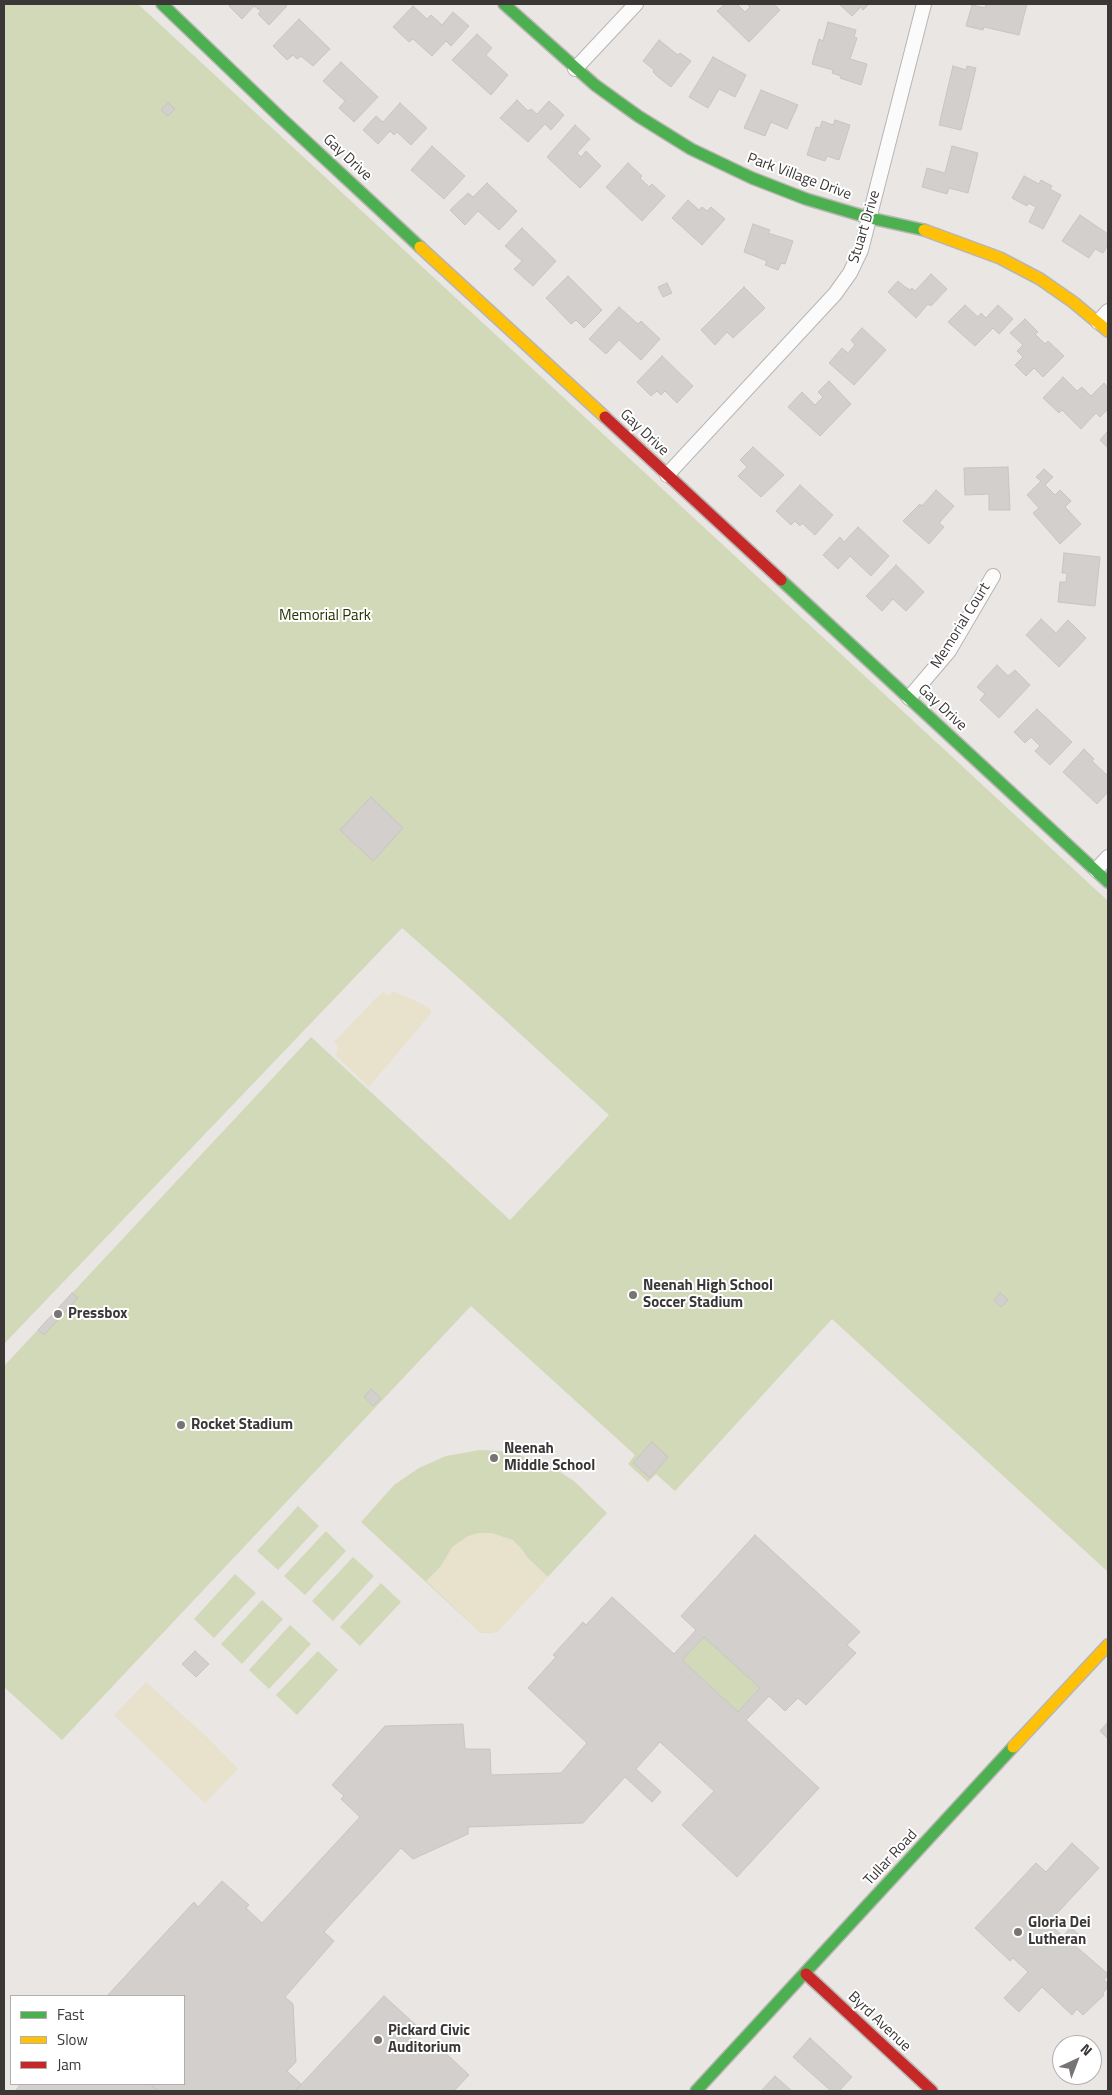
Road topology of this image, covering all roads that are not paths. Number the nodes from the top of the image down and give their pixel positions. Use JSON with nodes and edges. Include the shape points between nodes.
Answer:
{"nodes":[{"id":1,"x":504,"y":4,"type":"edge"},
{"id":2,"x":636,"y":4,"type":"edge"},
{"id":3,"x":924,"y":4,"type":"edge"},
{"id":4,"x":166,"y":5,"type":"edge"},
{"id":5,"x":575,"y":69,"type":"junction"},
{"id":6,"x":870,"y":218,"type":"junction"},
{"id":7,"x":1108,"y":311,"type":"edge"},
{"id":8,"x":1103,"y":326,"type":"edge"},
{"id":9,"x":667,"y":475,"type":"junction"},
{"id":10,"x":993,"y":576,"type":"dead end"},
{"id":11,"x":909,"y":698,"type":"junction"},
{"id":12,"x":1108,"y":857,"type":"edge"},
{"id":13,"x":1096,"y":870,"type":"junction"},
{"id":14,"x":1108,"y":882,"type":"edge"},
{"id":15,"x":1108,"y":1645,"type":"edge"},
{"id":16,"x":806,"y":1974,"type":"junction"},
{"id":17,"x":696,"y":2091,"type":"edge"},
{"id":18,"x":932,"y":2091,"type":"edge"}],
"edges":[{"from":1,"to":5,"type":"street","name":"Park Village Drive"},
{"from":2,"to":5,"type":"street"},
{"from":3,"to":6,"type":"street","name":"Stuart Drive"},
{"from":4,"to":9,"type":"street","name":"Gay Drive","via":[[281,118]]},
{"from":5,"to":6,"type":"street","name":"Park Village Drive","via":[[638,116],[691,149],[806,199]]},
{"from":6,"to":8,"type":"street","name":"Park Village Drive","via":[[917,228],[1000,258],[1040,279]]},
{"from":6,"to":9,"type":"street","name":"Stuart Drive","via":[[861,250],[835,294]]},
{"from":7,"to":8,"type":"street"},
{"from":9,"to":11,"type":"street","name":"Gay Drive"},
{"from":10,"to":11,"type":"street","name":"Memorial Court","via":[[949,651]]},
{"from":11,"to":13,"type":"street","name":"Gay Drive"},
{"from":12,"to":13,"type":"street"},
{"from":13,"to":14,"type":"street","name":"Gay Drive"},
{"from":15,"to":16,"type":"street","name":"Tullar Road"},
{"from":16,"to":17,"type":"street","name":"Tullar Road"},
{"from":16,"to":18,"type":"street","name":"Byrd Avenue"}]}
